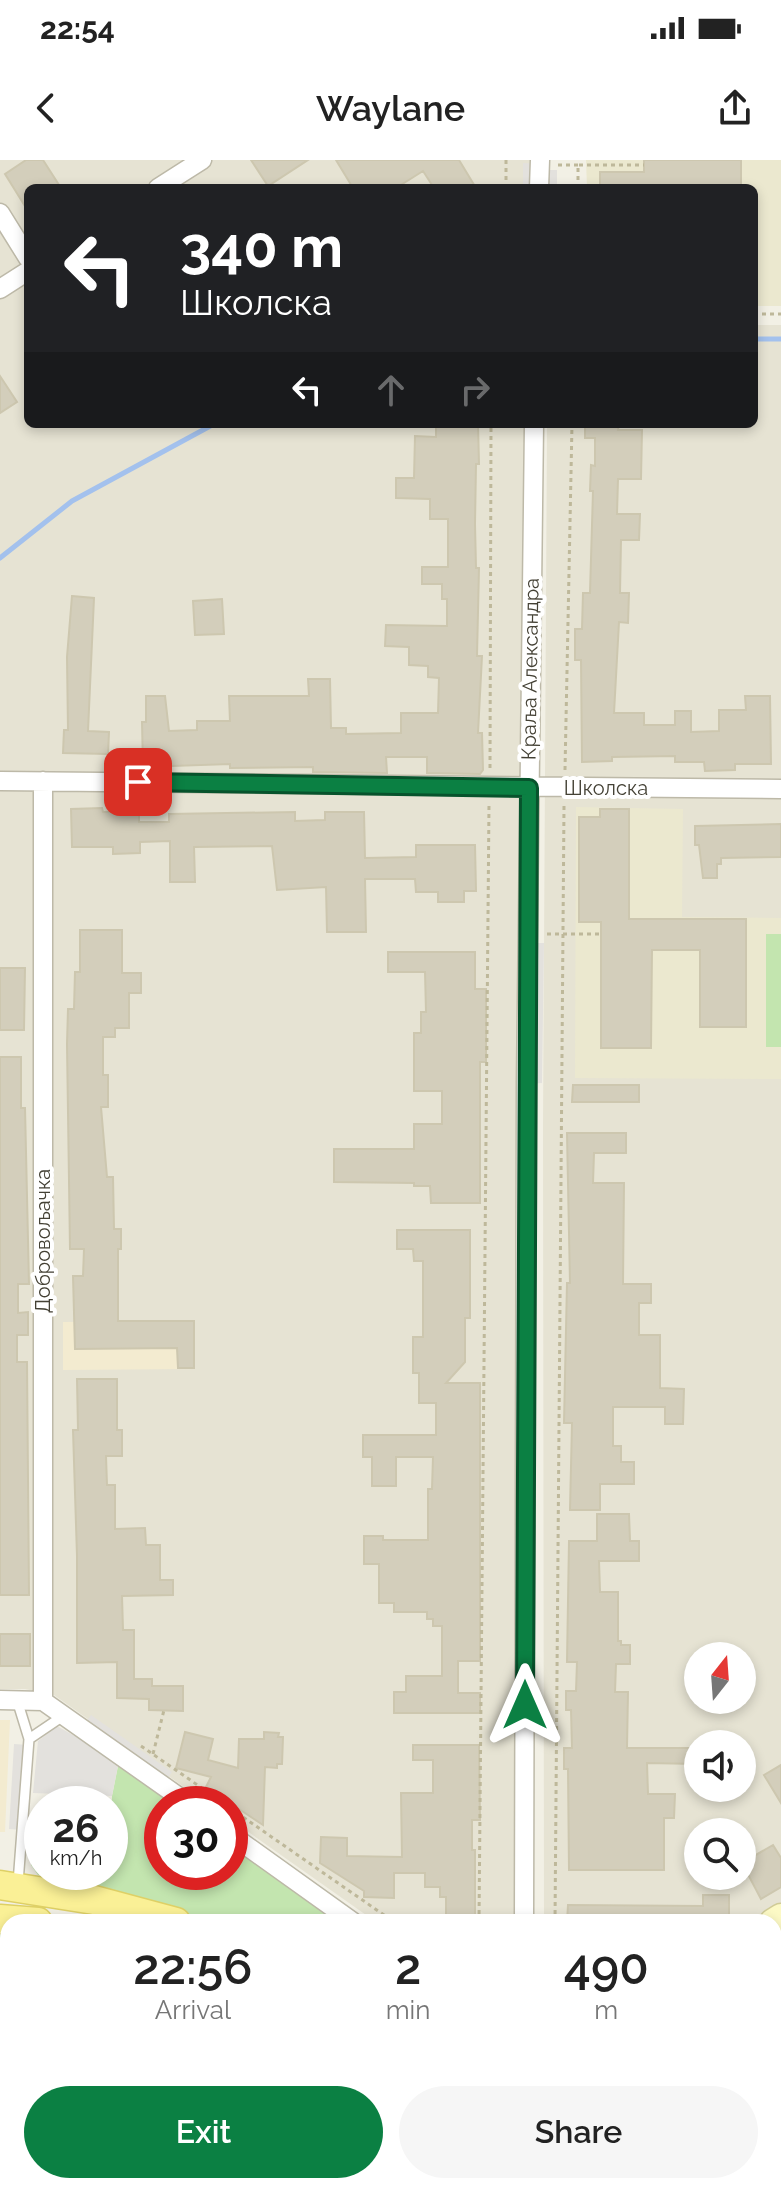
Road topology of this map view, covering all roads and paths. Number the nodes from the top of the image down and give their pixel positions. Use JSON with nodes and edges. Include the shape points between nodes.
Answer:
{"nodes":[{"id":1,"x":202,"y":160,"type":"edge"},
{"id":2,"x":506,"y":160,"type":"edge"},
{"id":3,"x":540,"y":160,"type":"edge"},
{"id":4,"x":644,"y":165,"type":"dead end"},
{"id":5,"x":164,"y":184,"type":"edge"},
{"id":6,"x":506,"y":184,"type":"edge"},
{"id":7,"x":539,"y":184,"type":"edge"},
{"id":8,"x":578,"y":184,"type":"edge"},
{"id":9,"x":0,"y":213,"type":"edge"},
{"id":10,"x":24,"y":252,"type":"edge"},
{"id":11,"x":24,"y":274,"type":"edge"},
{"id":12,"x":0,"y":289,"type":"edge"},
{"id":13,"x":758,"y":314,"type":"edge"},
{"id":14,"x":781,"y":314,"type":"edge"},
{"id":15,"x":491,"y":428,"type":"edge"},
{"id":16,"x":534,"y":428,"type":"edge"},
{"id":17,"x":572,"y":428,"type":"edge"},
{"id":18,"x":0,"y":781,"type":"edge"},
{"id":19,"x":43,"y":781,"type":"junction"},
{"id":20,"x":489,"y":787,"type":"junction"},
{"id":21,"x":529,"y":788,"type":"junction"},
{"id":22,"x":564,"y":788,"type":"junction"},
{"id":23,"x":781,"y":789,"type":"edge"},
{"id":24,"x":563,"y":934,"type":"junction"},
{"id":25,"x":601,"y":934,"type":"dead end"},
{"id":26,"x":527,"y":935,"type":"junction"},
{"id":27,"x":9,"y":1700,"type":"edge"},
{"id":28,"x":43,"y":1701,"type":"junction"},
{"id":29,"x":164,"y":1710,"type":"dead end"},
{"id":30,"x":63,"y":1716,"type":"junction"},
{"id":31,"x":29,"y":1739,"type":"junction"},
{"id":32,"x":153,"y":1754,"type":"dead end"},
{"id":33,"x":163,"y":1786,"type":"edge"},
{"id":34,"x":248,"y":1821,"type":"edge"},
{"id":35,"x":248,"y":1847,"type":"edge"},
{"id":36,"x":9,"y":1885,"type":"edge"},
{"id":37,"x":146,"y":1914,"type":"edge"},
{"id":38,"x":342,"y":1914,"type":"edge"},
{"id":39,"x":382,"y":1914,"type":"edge"},
{"id":40,"x":479,"y":1914,"type":"edge"},
{"id":41,"x":524,"y":1914,"type":"edge"},
{"id":42,"x":555,"y":1914,"type":"edge"}],
"edges":[{"from":1,"to":5,"type":"street"},
{"from":2,"to":6,"type":"path"},
{"from":3,"to":7,"type":"street"},
{"from":4,"to":8,"type":"path","via":[[578,165]]},
{"from":9,"to":10,"type":"street"},
{"from":11,"to":12,"type":"street"},
{"from":13,"to":14,"type":"path"},
{"from":15,"to":20,"type":"path"},
{"from":16,"to":21,"type":"street","name":"Краља Александра"},
{"from":17,"to":22,"type":"path"},
{"from":18,"to":19,"type":"street","name":"Школска"},
{"from":19,"to":20,"type":"street","name":"Школска"},
{"from":19,"to":28,"type":"street","name":"Добровољачка"},
{"from":20,"to":21,"type":"street","name":"Школска"},
{"from":20,"to":40,"type":"path"},
{"from":21,"to":22,"type":"street","name":"Школска"},
{"from":21,"to":26,"type":"street","name":"Краља Александра"},
{"from":22,"to":23,"type":"street","name":"Школска"},
{"from":22,"to":24,"type":"path"},
{"from":24,"to":25,"type":"path"},
{"from":24,"to":26,"type":"path"},
{"from":24,"to":42,"type":"path"},
{"from":26,"to":41,"type":"street","name":"Краља Александра"},
{"from":27,"to":28,"type":"street"},
{"from":27,"to":31,"type":"lane"},
{"from":28,"to":30,"type":"street"},
{"from":29,"to":32,"type":"path"},
{"from":30,"to":31,"type":"lane"},
{"from":30,"to":33,"type":"street"},
{"from":31,"to":36,"type":"lane"},
{"from":34,"to":39,"type":"path"},
{"from":35,"to":38,"type":"street"},
{"from":36,"to":37,"type":"main road"}]}
